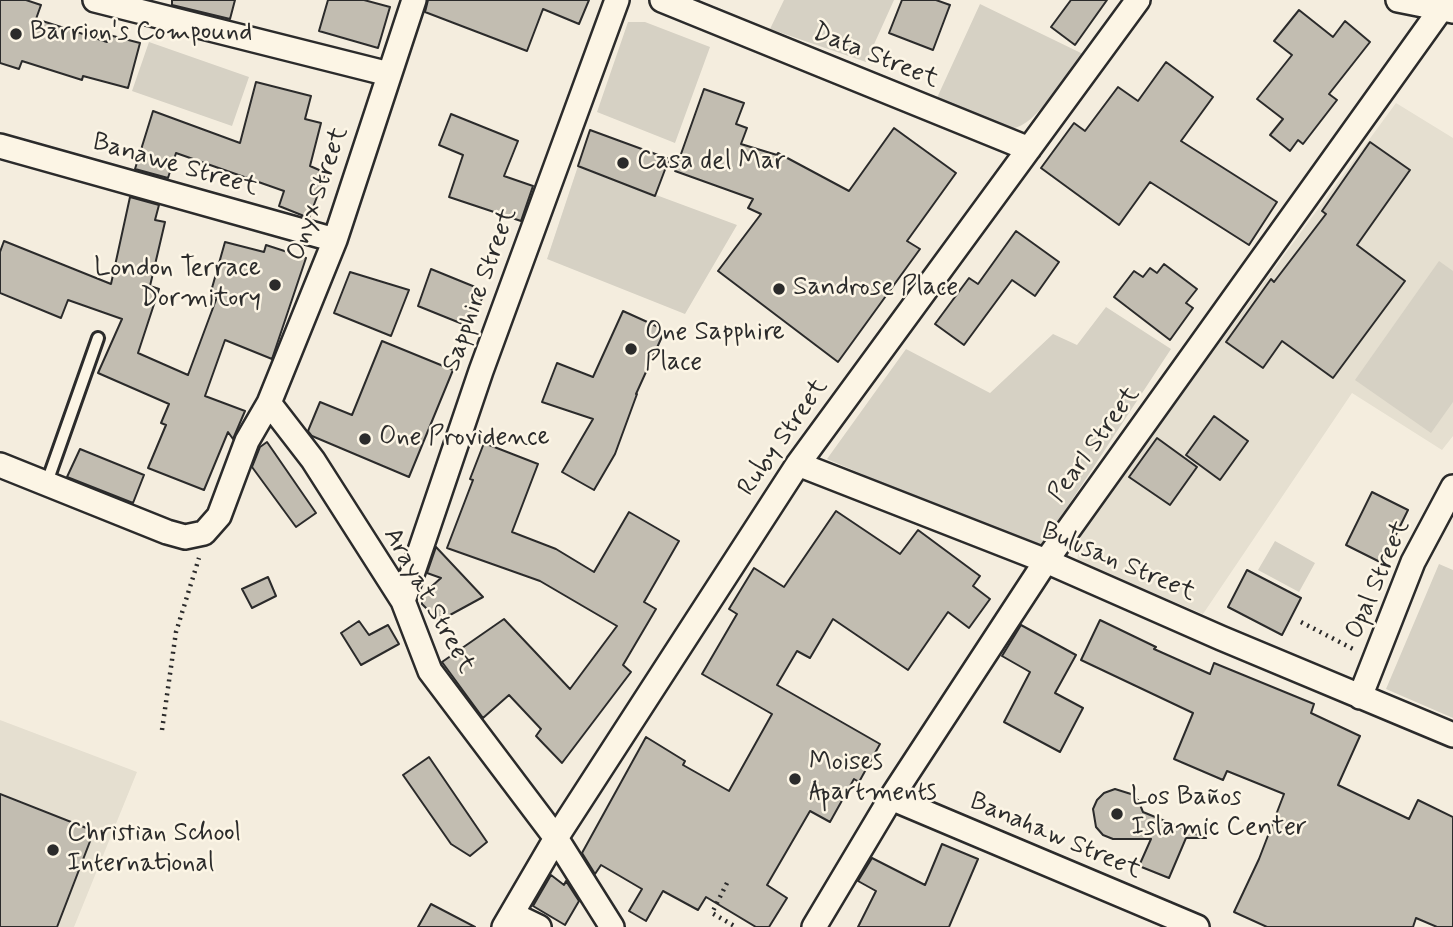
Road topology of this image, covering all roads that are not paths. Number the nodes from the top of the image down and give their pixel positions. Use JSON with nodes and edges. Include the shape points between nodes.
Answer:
{"nodes":[{"id":1,"x":96,"y":0,"type":"edge"},
{"id":2,"x":414,"y":0,"type":"edge"},
{"id":3,"x":617,"y":0,"type":"edge"},
{"id":4,"x":662,"y":0,"type":"edge"},
{"id":5,"x":1138,"y":0,"type":"edge"},
{"id":6,"x":1398,"y":0,"type":"edge"},
{"id":7,"x":1447,"y":10,"type":"edge"},
{"id":8,"x":389,"y":74,"type":"junction"},
{"id":9,"x":0,"y":146,"type":"edge"},
{"id":10,"x":1028,"y":149,"type":"junction"},
{"id":11,"x":335,"y":240,"type":"junction"},
{"id":12,"x":98,"y":338,"type":"dead end"},
{"id":13,"x":269,"y":402,"type":"junction"},
{"id":14,"x":797,"y":464,"type":"junction"},
{"id":15,"x":0,"y":465,"type":"edge"},
{"id":16,"x":46,"y":485,"type":"junction"},
{"id":17,"x":1453,"y":487,"type":"edge"},
{"id":18,"x":1046,"y":561,"type":"junction"},
{"id":19,"x":403,"y":601,"type":"junction"},
{"id":20,"x":1360,"y":697,"type":"junction"},
{"id":21,"x":1453,"y":735,"type":"edge"},
{"id":22,"x":891,"y":799,"type":"junction"},
{"id":23,"x":556,"y":838,"type":"junction"},
{"id":24,"x":508,"y":921,"type":"edge"},
{"id":25,"x":539,"y":927,"type":"edge"},
{"id":26,"x":612,"y":927,"type":"edge"},
{"id":27,"x":814,"y":927,"type":"edge"},
{"id":28,"x":1197,"y":927,"type":"edge"}],
"edges":[{"from":1,"to":8,"type":"street"},
{"from":2,"to":8,"type":"street","name":"Onyx Street"},
{"from":3,"to":19,"type":"street","name":"Sapphire Street","via":[[481,371]]},
{"from":4,"to":10,"type":"street","name":"Data Street"},
{"from":5,"to":10,"type":"street","name":"Ruby Street"},
{"from":6,"to":7,"type":"street"},
{"from":7,"to":18,"type":"street","name":"Pearl Street"},
{"from":8,"to":11,"type":"street","name":"Onyx Street"},
{"from":9,"to":11,"type":"street","name":"Banawe Street"},
{"from":10,"to":14,"type":"street","name":"Ruby Street"},
{"from":11,"to":13,"type":"street","name":"Onyx Street"},
{"from":12,"to":16,"type":"lane"},
{"from":13,"to":16,"type":"street","name":"Onyx Street","via":[[247,441],[219,516],[204,533],[185,537],[167,533]]},
{"from":13,"to":19,"type":"street","name":"Arayat Street","via":[[313,460]]},
{"from":14,"to":18,"type":"street","name":"Bulusan Street"},
{"from":14,"to":23,"type":"street","name":"Ruby Street"},
{"from":15,"to":16,"type":"street"},
{"from":17,"to":20,"type":"street","name":"Opal Street","via":[[1413,562]]},
{"from":18,"to":20,"type":"street","name":"Bulusan Street"},
{"from":18,"to":22,"type":"street","name":"Pearl Street"},
{"from":19,"to":23,"type":"street","name":"Arayat Street","via":[[430,671]]},
{"from":20,"to":21,"type":"street","name":"Bulusan Street"},
{"from":22,"to":27,"type":"street","name":"Pearl Street"},
{"from":22,"to":28,"type":"street","name":"Banahaw Street"},
{"from":23,"to":24,"type":"street","name":"Ruby Street"},
{"from":23,"to":26,"type":"street","name":"Arayat Street"},
{"from":24,"to":25,"type":"street"}]}
